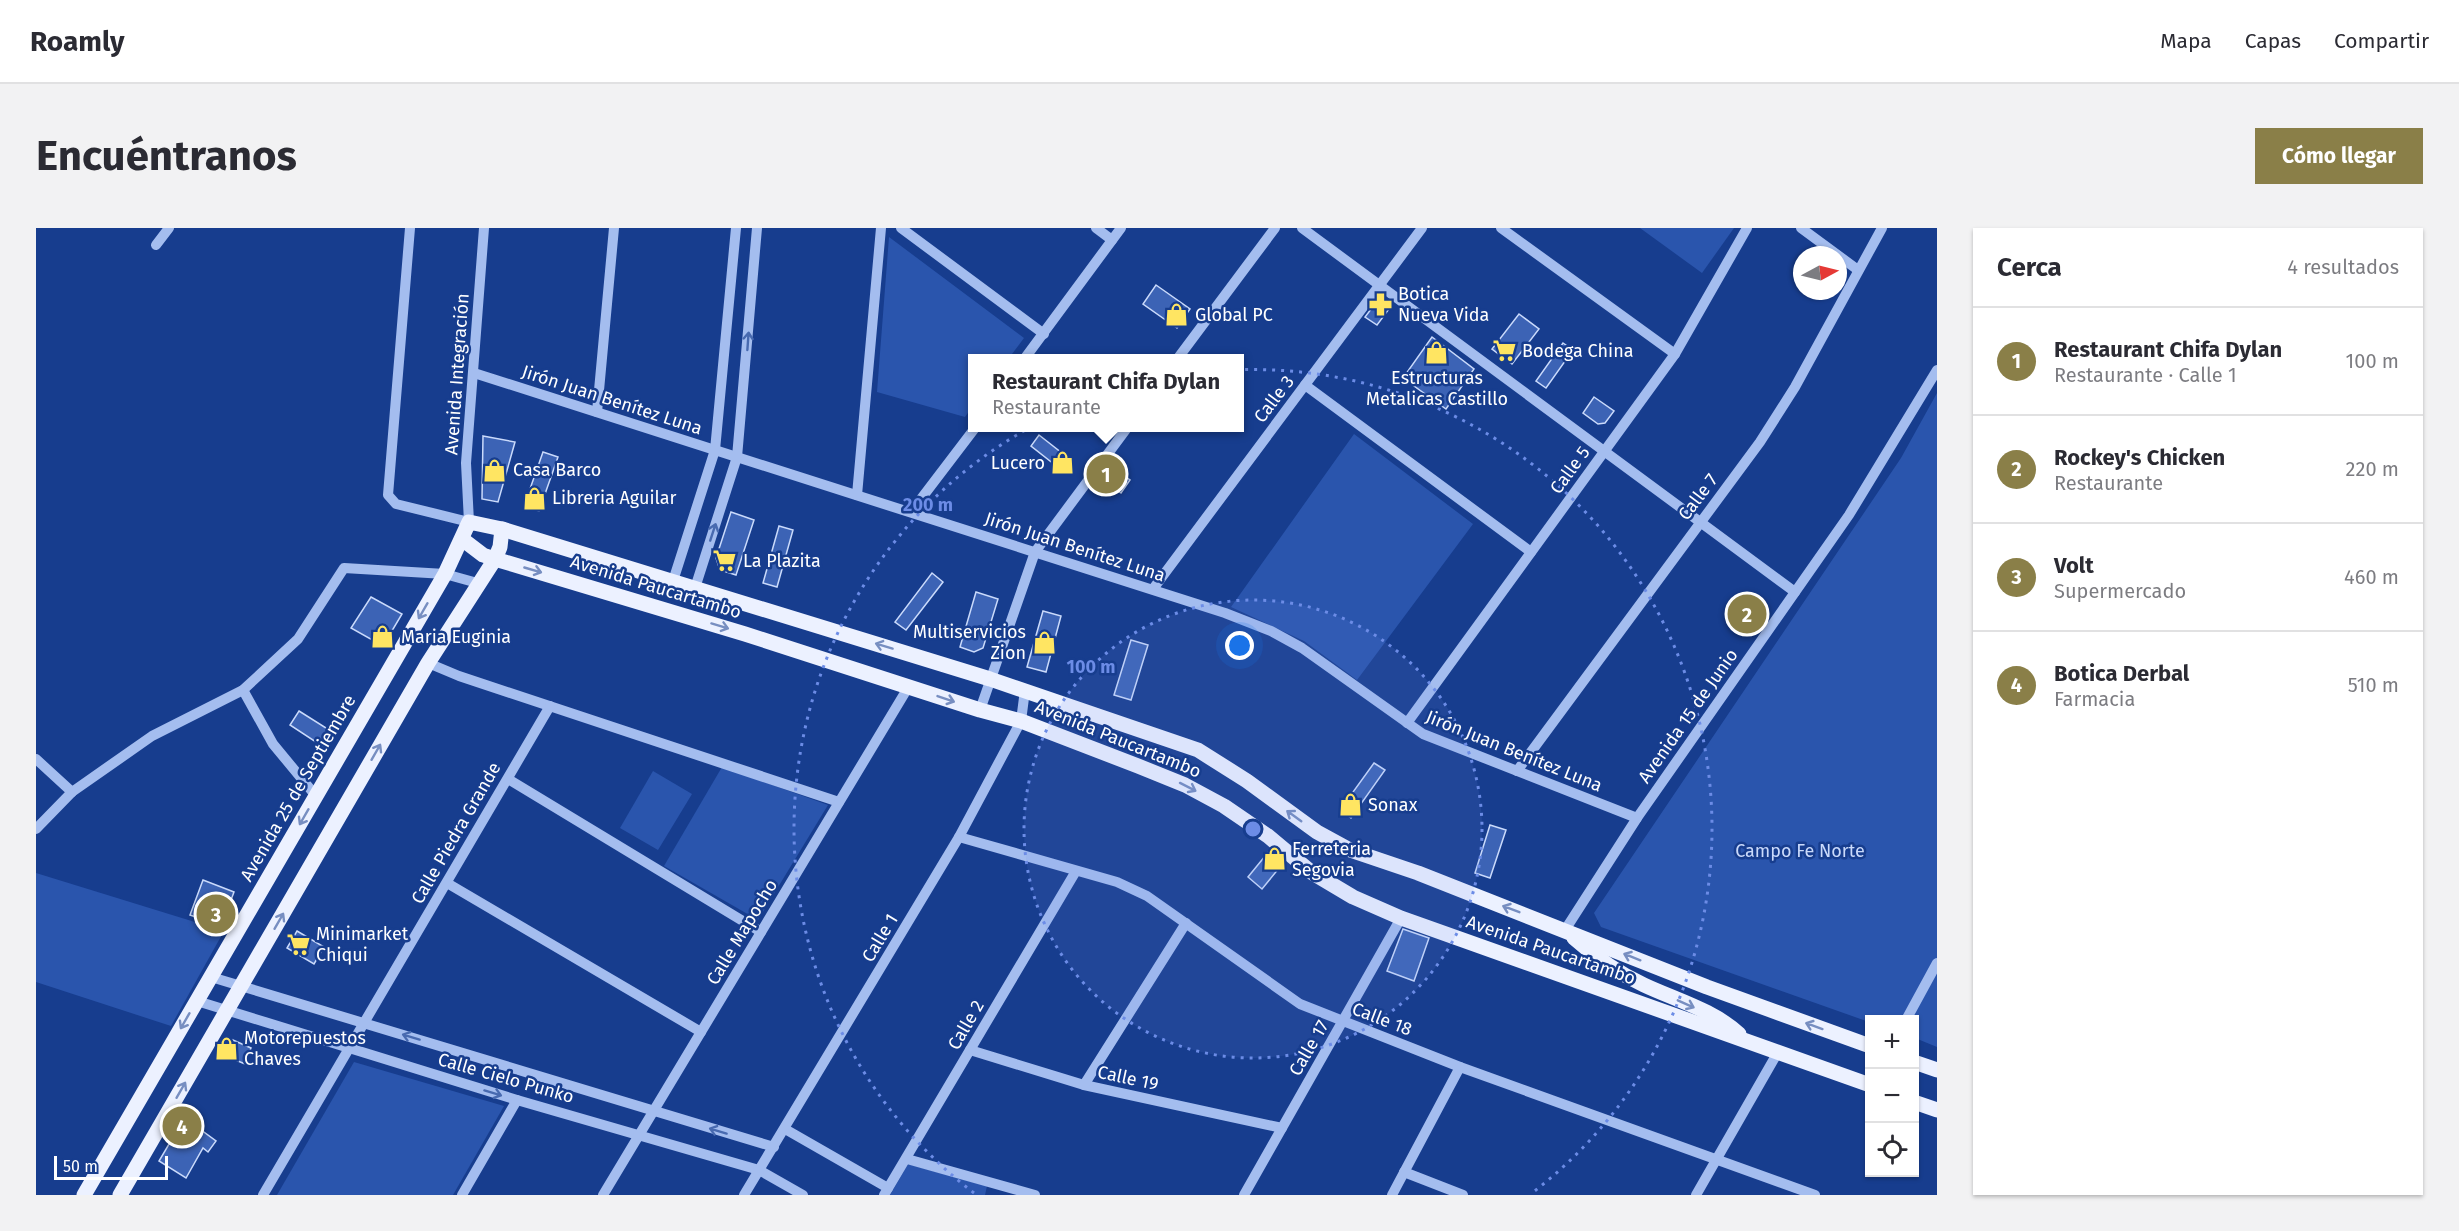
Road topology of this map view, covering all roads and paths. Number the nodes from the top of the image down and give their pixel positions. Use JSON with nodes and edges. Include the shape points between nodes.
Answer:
{"nodes":[{"id":1,"x":169,"y":228,"type":"edge"},
{"id":2,"x":410,"y":228,"type":"edge"},
{"id":3,"x":484,"y":228,"type":"edge"},
{"id":4,"x":614,"y":228,"type":"edge"},
{"id":5,"x":736,"y":228,"type":"edge"},
{"id":6,"x":757,"y":228,"type":"edge"},
{"id":7,"x":881,"y":228,"type":"edge"},
{"id":8,"x":901,"y":228,"type":"edge"},
{"id":9,"x":1096,"y":228,"type":"edge"},
{"id":10,"x":1121,"y":228,"type":"edge"},
{"id":11,"x":1275,"y":228,"type":"edge"},
{"id":12,"x":1302,"y":228,"type":"edge"},
{"id":13,"x":1422,"y":228,"type":"edge"},
{"id":14,"x":1501,"y":228,"type":"edge"},
{"id":15,"x":1748,"y":228,"type":"edge"},
{"id":16,"x":1801,"y":228,"type":"edge"},
{"id":17,"x":1882,"y":228,"type":"edge"},
{"id":18,"x":1112,"y":240,"type":"junction"},
{"id":19,"x":156,"y":245,"type":"dead end"},
{"id":20,"x":1858,"y":270,"type":"junction"},
{"id":21,"x":1380,"y":285,"type":"junction"},
{"id":22,"x":1044,"y":334,"type":"junction"},
{"id":23,"x":1028,"y":354,"type":"edge"},
{"id":24,"x":1181,"y":354,"type":"edge"},
{"id":25,"x":1675,"y":354,"type":"junction"},
{"id":26,"x":1937,"y":370,"type":"edge"},
{"id":27,"x":474,"y":373,"type":"junction"},
{"id":28,"x":1305,"y":385,"type":"junction"},
{"id":29,"x":597,"y":412,"type":"junction"},
{"id":30,"x":972,"y":432,"type":"edge"},
{"id":31,"x":1124,"y":432,"type":"edge"},
{"id":32,"x":715,"y":450,"type":"junction"},
{"id":33,"x":1604,"y":451,"type":"junction"},
{"id":34,"x":737,"y":457,"type":"junction"},
{"id":35,"x":857,"y":495,"type":"junction"},
{"id":36,"x":911,"y":512,"type":"junction"},
{"id":37,"x":469,"y":522,"type":"junction"},
{"id":38,"x":1700,"y":522,"type":"junction"},
{"id":39,"x":502,"y":529,"type":"junction"},
{"id":40,"x":462,"y":539,"type":"junction"},
{"id":41,"x":1035,"y":552,"type":"junction"},
{"id":42,"x":1531,"y":552,"type":"junction"},
{"id":43,"x":495,"y":559,"type":"junction"},
{"id":44,"x":445,"y":574,"type":"junction"},
{"id":45,"x":673,"y":581,"type":"junction"},
{"id":46,"x":481,"y":584,"type":"junction"},
{"id":47,"x":695,"y":588,"type":"junction"},
{"id":48,"x":1153,"y":589,"type":"junction"},
{"id":49,"x":1795,"y":592,"type":"junction"},
{"id":50,"x":428,"y":663,"type":"junction"},
{"id":51,"x":990,"y":679,"type":"junction"},
{"id":52,"x":909,"y":686,"type":"junction"},
{"id":53,"x":243,"y":690,"type":"junction"},
{"id":54,"x":1024,"y":690,"type":"junction"},
{"id":55,"x":550,"y":706,"type":"junction"},
{"id":56,"x":980,"y":710,"type":"junction"},
{"id":57,"x":1021,"y":721,"type":"junction"},
{"id":58,"x":1407,"y":723,"type":"junction"},
{"id":59,"x":36,"y":759,"type":"edge"},
{"id":60,"x":1517,"y":771,"type":"junction"},
{"id":61,"x":508,"y":778,"type":"junction"},
{"id":62,"x":72,"y":792,"type":"junction"},
{"id":63,"x":316,"y":796,"type":"junction"},
{"id":64,"x":839,"y":802,"type":"junction"},
{"id":65,"x":1637,"y":818,"type":"junction"},
{"id":66,"x":36,"y":829,"type":"edge"},
{"id":67,"x":959,"y":837,"type":"junction"},
{"id":68,"x":1076,"y":871,"type":"junction"},
{"id":69,"x":447,"y":883,"type":"junction"},
{"id":70,"x":1401,"y":918,"type":"junction"},
{"id":71,"x":1186,"y":923,"type":"junction"},
{"id":72,"x":1566,"y":930,"type":"junction"},
{"id":73,"x":761,"y":932,"type":"junction"},
{"id":74,"x":1937,"y":963,"type":"edge"},
{"id":75,"x":211,"y":977,"type":"junction"},
{"id":76,"x":241,"y":986,"type":"junction"},
{"id":77,"x":196,"y":1001,"type":"junction"},
{"id":78,"x":227,"y":1011,"type":"junction"},
{"id":79,"x":1909,"y":1015,"type":"edge"},
{"id":80,"x":1342,"y":1022,"type":"junction"},
{"id":81,"x":363,"y":1023,"type":"junction"},
{"id":82,"x":701,"y":1032,"type":"junction"},
{"id":83,"x":1744,"y":1038,"type":"junction"},
{"id":84,"x":1865,"y":1045,"type":"edge"},
{"id":85,"x":349,"y":1048,"type":"junction"},
{"id":86,"x":970,"y":1050,"type":"junction"},
{"id":87,"x":1778,"y":1052,"type":"junction"},
{"id":88,"x":1919,"y":1064,"type":"edge"},
{"id":89,"x":1460,"y":1067,"type":"junction"},
{"id":90,"x":1937,"y":1070,"type":"edge"},
{"id":91,"x":1865,"y":1084,"type":"edge"},
{"id":92,"x":1084,"y":1085,"type":"junction"},
{"id":93,"x":517,"y":1100,"type":"junction"},
{"id":94,"x":1919,"y":1104,"type":"edge"},
{"id":95,"x":652,"y":1110,"type":"junction"},
{"id":96,"x":1937,"y":1110,"type":"edge"},
{"id":97,"x":1282,"y":1128,"type":"junction"},
{"id":98,"x":785,"y":1129,"type":"junction"},
{"id":99,"x":639,"y":1134,"type":"junction"},
{"id":100,"x":774,"y":1147,"type":"junction"},
{"id":101,"x":1717,"y":1158,"type":"junction"},
{"id":102,"x":907,"y":1159,"type":"junction"},
{"id":103,"x":759,"y":1170,"type":"junction"},
{"id":104,"x":1404,"y":1173,"type":"junction"},
{"id":105,"x":886,"y":1192,"type":"edge"},
{"id":106,"x":84,"y":1195,"type":"edge"},
{"id":107,"x":120,"y":1195,"type":"edge"},
{"id":108,"x":263,"y":1195,"type":"edge"},
{"id":109,"x":462,"y":1195,"type":"edge"},
{"id":110,"x":603,"y":1195,"type":"edge"},
{"id":111,"x":744,"y":1195,"type":"edge"},
{"id":112,"x":803,"y":1195,"type":"edge"},
{"id":113,"x":1035,"y":1195,"type":"edge"},
{"id":114,"x":1244,"y":1195,"type":"edge"},
{"id":115,"x":1392,"y":1195,"type":"edge"},
{"id":116,"x":1462,"y":1195,"type":"edge"},
{"id":117,"x":1696,"y":1195,"type":"edge"},
{"id":118,"x":1815,"y":1195,"type":"edge"}],
"edges":[{"from":1,"to":19,"type":"street"},
{"from":2,"to":37,"type":"street","via":[[388,495],[396,504]]},
{"from":3,"to":27,"type":"street","name":"Avenida Integración"},
{"from":4,"to":29,"type":"street"},
{"from":5,"to":32,"type":"street"},
{"from":34,"to":6,"type":"street","one_way":true},
{"from":7,"to":35,"type":"street"},
{"from":8,"to":22,"type":"street"},
{"from":9,"to":18,"type":"street"},
{"from":10,"to":18,"type":"street"},
{"from":11,"to":24,"type":"street"},
{"from":12,"to":21,"type":"street"},
{"from":13,"to":21,"type":"street","name":"Calle 3"},
{"from":14,"to":25,"type":"street"},
{"from":15,"to":25,"type":"street","name":"Calle 5"},
{"from":16,"to":20,"type":"street"},
{"from":17,"to":20,"type":"street","name":"Calle 7"},
{"from":18,"to":22,"type":"street"},
{"from":20,"to":38,"type":"street","name":"Calle 7","via":[[1795,387],[1760,442]]},
{"from":21,"to":28,"type":"street","name":"Calle 3"},
{"from":21,"to":33,"type":"street"},
{"from":22,"to":23,"type":"street"},
{"from":25,"to":33,"type":"street","name":"Calle 5"},
{"from":26,"to":49,"type":"street","name":"Avenida 15 de Junio","via":[[1850,515]]},
{"from":27,"to":29,"type":"street","name":"Jirón Juan Benítez Luna"},
{"from":27,"to":37,"type":"street","name":"Avenida Integración","via":[[466,463]]},
{"from":28,"to":42,"type":"street"},
{"from":28,"to":48,"type":"street","name":"Calle 3"},
{"from":29,"to":32,"type":"street","name":"Jirón Juan Benítez Luna"},
{"from":30,"to":36,"type":"street"},
{"from":31,"to":41,"type":"street"},
{"from":32,"to":34,"type":"street","name":"Jirón Juan Benítez Luna"},
{"from":32,"to":45,"type":"street"},
{"from":33,"to":38,"type":"street"},
{"from":33,"to":42,"type":"street","name":"Calle 5"},
{"from":34,"to":35,"type":"street","name":"Jirón Juan Benítez Luna"},
{"from":47,"to":34,"type":"street","one_way":true},
{"from":35,"to":36,"type":"street","name":"Jirón Juan Benítez Luna"},
{"from":36,"to":41,"type":"street","name":"Jirón Juan Benítez Luna"},
{"from":37,"to":39,"type":"main road","name":"Avenida Paucartambo"},
{"from":37,"to":40,"type":"main road","name":"Avenida 25 de Septiembre"},
{"from":38,"to":49,"type":"street"},
{"from":38,"to":60,"type":"street","name":"Calle 7"},
{"from":39,"to":43,"type":"main road"},
{"from":39,"to":45,"type":"main road","name":"Avenida Paucartambo"},
{"from":40,"to":43,"type":"main road","name":"Avenida Paucartambo"},
{"from":40,"to":44,"type":"main road","name":"Avenida 25 de Septiembre"},
{"from":41,"to":48,"type":"street","name":"Jirón Juan Benítez Luna"},
{"from":41,"to":51,"type":"street"},
{"from":42,"to":58,"type":"street","name":"Calle 5"},
{"from":43,"to":46,"type":"main road"},
{"from":43,"to":52,"type":"main road","name":"Avenida Paucartambo","one_way":true},
{"from":44,"to":46,"type":"street"},
{"from":44,"to":53,"type":"street","via":[[344,568],[298,639]]},
{"from":44,"to":63,"type":"main road","name":"Avenida 25 de Septiembre","one_way":true},
{"from":45,"to":47,"type":"main road","name":"Avenida Paucartambo"},
{"from":46,"to":50,"type":"main road"},
{"from":51,"to":47,"type":"main road","name":"Avenida Paucartambo","one_way":true},
{"from":48,"to":58,"type":"street","name":"Jirón Juan Benítez Luna","via":[[1286,639]]},
{"from":49,"to":65,"type":"street","name":"Avenida 15 de Junio"},
{"from":50,"to":55,"type":"street"},
{"from":76,"to":50,"type":"main road","one_way":true},
{"from":51,"to":54,"type":"main road","name":"Avenida Paucartambo"},
{"from":51,"to":56,"type":"street"},
{"from":52,"to":56,"type":"main road","name":"Avenida Paucartambo","one_way":true},
{"from":52,"to":64,"type":"street","name":"Calle Mapocho"},
{"from":53,"to":62,"type":"street","via":[[152,736]]},
{"from":53,"to":63,"type":"street","via":[[273,744]]},
{"from":54,"to":57,"type":"street","name":"Calle 1"},
{"from":72,"to":54,"type":"main road","name":"Avenida Paucartambo","one_way":true,"via":[[1350,850],[1317,832],[1198,750]]},
{"from":55,"to":61,"type":"street","name":"Calle Piedra Grande"},
{"from":55,"to":64,"type":"street"},
{"from":56,"to":57,"type":"main road","name":"Avenida Paucartambo"},
{"from":57,"to":67,"type":"street","name":"Calle 1"},
{"from":57,"to":70,"type":"main road","name":"Avenida Paucartambo","one_way":true,"via":[[1185,785],[1259,830],[1311,872],[1353,897]]},
{"from":58,"to":60,"type":"street","name":"Jirón Juan Benítez Luna","via":[[1423,734]]},
{"from":59,"to":62,"type":"street"},
{"from":60,"to":65,"type":"street","name":"Jirón Juan Benítez Luna"},
{"from":61,"to":69,"type":"street","name":"Calle Piedra Grande"},
{"from":61,"to":73,"type":"street"},
{"from":62,"to":66,"type":"street"},
{"from":63,"to":75,"type":"main road","name":"Avenida 25 de Septiembre","one_way":true},
{"from":64,"to":73,"type":"street","name":"Calle Mapocho"},
{"from":65,"to":72,"type":"street","name":"Avenida 15 de Junio"},
{"from":67,"to":68,"type":"street","name":"Calle 18"},
{"from":67,"to":98,"type":"street","name":"Calle 1"},
{"from":68,"to":71,"type":"street","name":"Calle 18","via":[[1117,882],[1147,896]]},
{"from":68,"to":86,"type":"street","name":"Calle 2"},
{"from":69,"to":81,"type":"street","name":"Calle Piedra Grande"},
{"from":69,"to":82,"type":"street"},
{"from":70,"to":80,"type":"street","name":"Calle 17"},
{"from":70,"to":83,"type":"main road","name":"Avenida Paucartambo"},
{"from":71,"to":80,"type":"street","name":"Calle 18","via":[[1300,1004]]},
{"from":71,"to":92,"type":"street"},
{"from":72,"to":83,"type":"main road","one_way":true,"via":[[1589,951],[1641,984],[1724,1020]]},
{"from":84,"to":72,"type":"main road","name":"Avenida Paucartambo","one_way":true},
{"from":73,"to":82,"type":"street","name":"Calle Mapocho"},
{"from":74,"to":79,"type":"street"},
{"from":75,"to":76,"type":"street","name":"Calle Cielo Punko"},
{"from":75,"to":77,"type":"main road","name":"Avenida 25 de Septiembre"},
{"from":76,"to":78,"type":"main road"},
{"from":76,"to":81,"type":"street","name":"Calle Cielo Punko"},
{"from":77,"to":78,"type":"street","name":"Calle Cielo Punko"},
{"from":77,"to":106,"type":"main road","name":"Avenida 25 de Septiembre","one_way":true},
{"from":78,"to":85,"type":"street","name":"Calle Cielo Punko"},
{"from":107,"to":78,"type":"main road","one_way":true},
{"from":80,"to":89,"type":"street","name":"Calle 18"},
{"from":80,"to":97,"type":"street","name":"Calle 17"},
{"from":81,"to":85,"type":"street","name":"Calle Piedra Grande"},
{"from":95,"to":81,"type":"street","name":"Calle Cielo Punko","one_way":true},
{"from":82,"to":95,"type":"street","name":"Calle Mapocho"},
{"from":83,"to":87,"type":"main road","name":"Avenida Paucartambo"},
{"from":85,"to":93,"type":"street","name":"Calle Cielo Punko","one_way":true},
{"from":85,"to":108,"type":"street","name":"Calle Piedra Grande"},
{"from":86,"to":92,"type":"street","name":"Calle 19"},
{"from":86,"to":102,"type":"street","name":"Calle 2"},
{"from":87,"to":91,"type":"main road","name":"Avenida Paucartambo"},
{"from":87,"to":101,"type":"street"},
{"from":88,"to":90,"type":"main road"},
{"from":89,"to":101,"type":"street","name":"Calle 18"},
{"from":89,"to":104,"type":"street"},
{"from":92,"to":97,"type":"street","name":"Calle 19"},
{"from":93,"to":99,"type":"street","name":"Calle Cielo Punko"},
{"from":93,"to":109,"type":"street"},
{"from":94,"to":96,"type":"main road"},
{"from":95,"to":99,"type":"street","name":"Calle Mapocho"},
{"from":100,"to":95,"type":"street","name":"Calle Cielo Punko","one_way":true},
{"from":97,"to":114,"type":"street","name":"Calle 17"},
{"from":98,"to":100,"type":"street","name":"Calle 1"},
{"from":98,"to":105,"type":"street"},
{"from":99,"to":103,"type":"street","name":"Calle Cielo Punko"},
{"from":99,"to":110,"type":"street","name":"Calle Mapocho"},
{"from":100,"to":103,"type":"street","name":"Calle 1"},
{"from":101,"to":117,"type":"street"},
{"from":101,"to":118,"type":"street","name":"Calle 18"},
{"from":102,"to":105,"type":"street","name":"Calle 2"},
{"from":102,"to":113,"type":"street"},
{"from":103,"to":111,"type":"street","name":"Calle 1"},
{"from":103,"to":112,"type":"street","name":"Calle Cielo Punko"},
{"from":104,"to":115,"type":"street"},
{"from":104,"to":116,"type":"street"}]}
